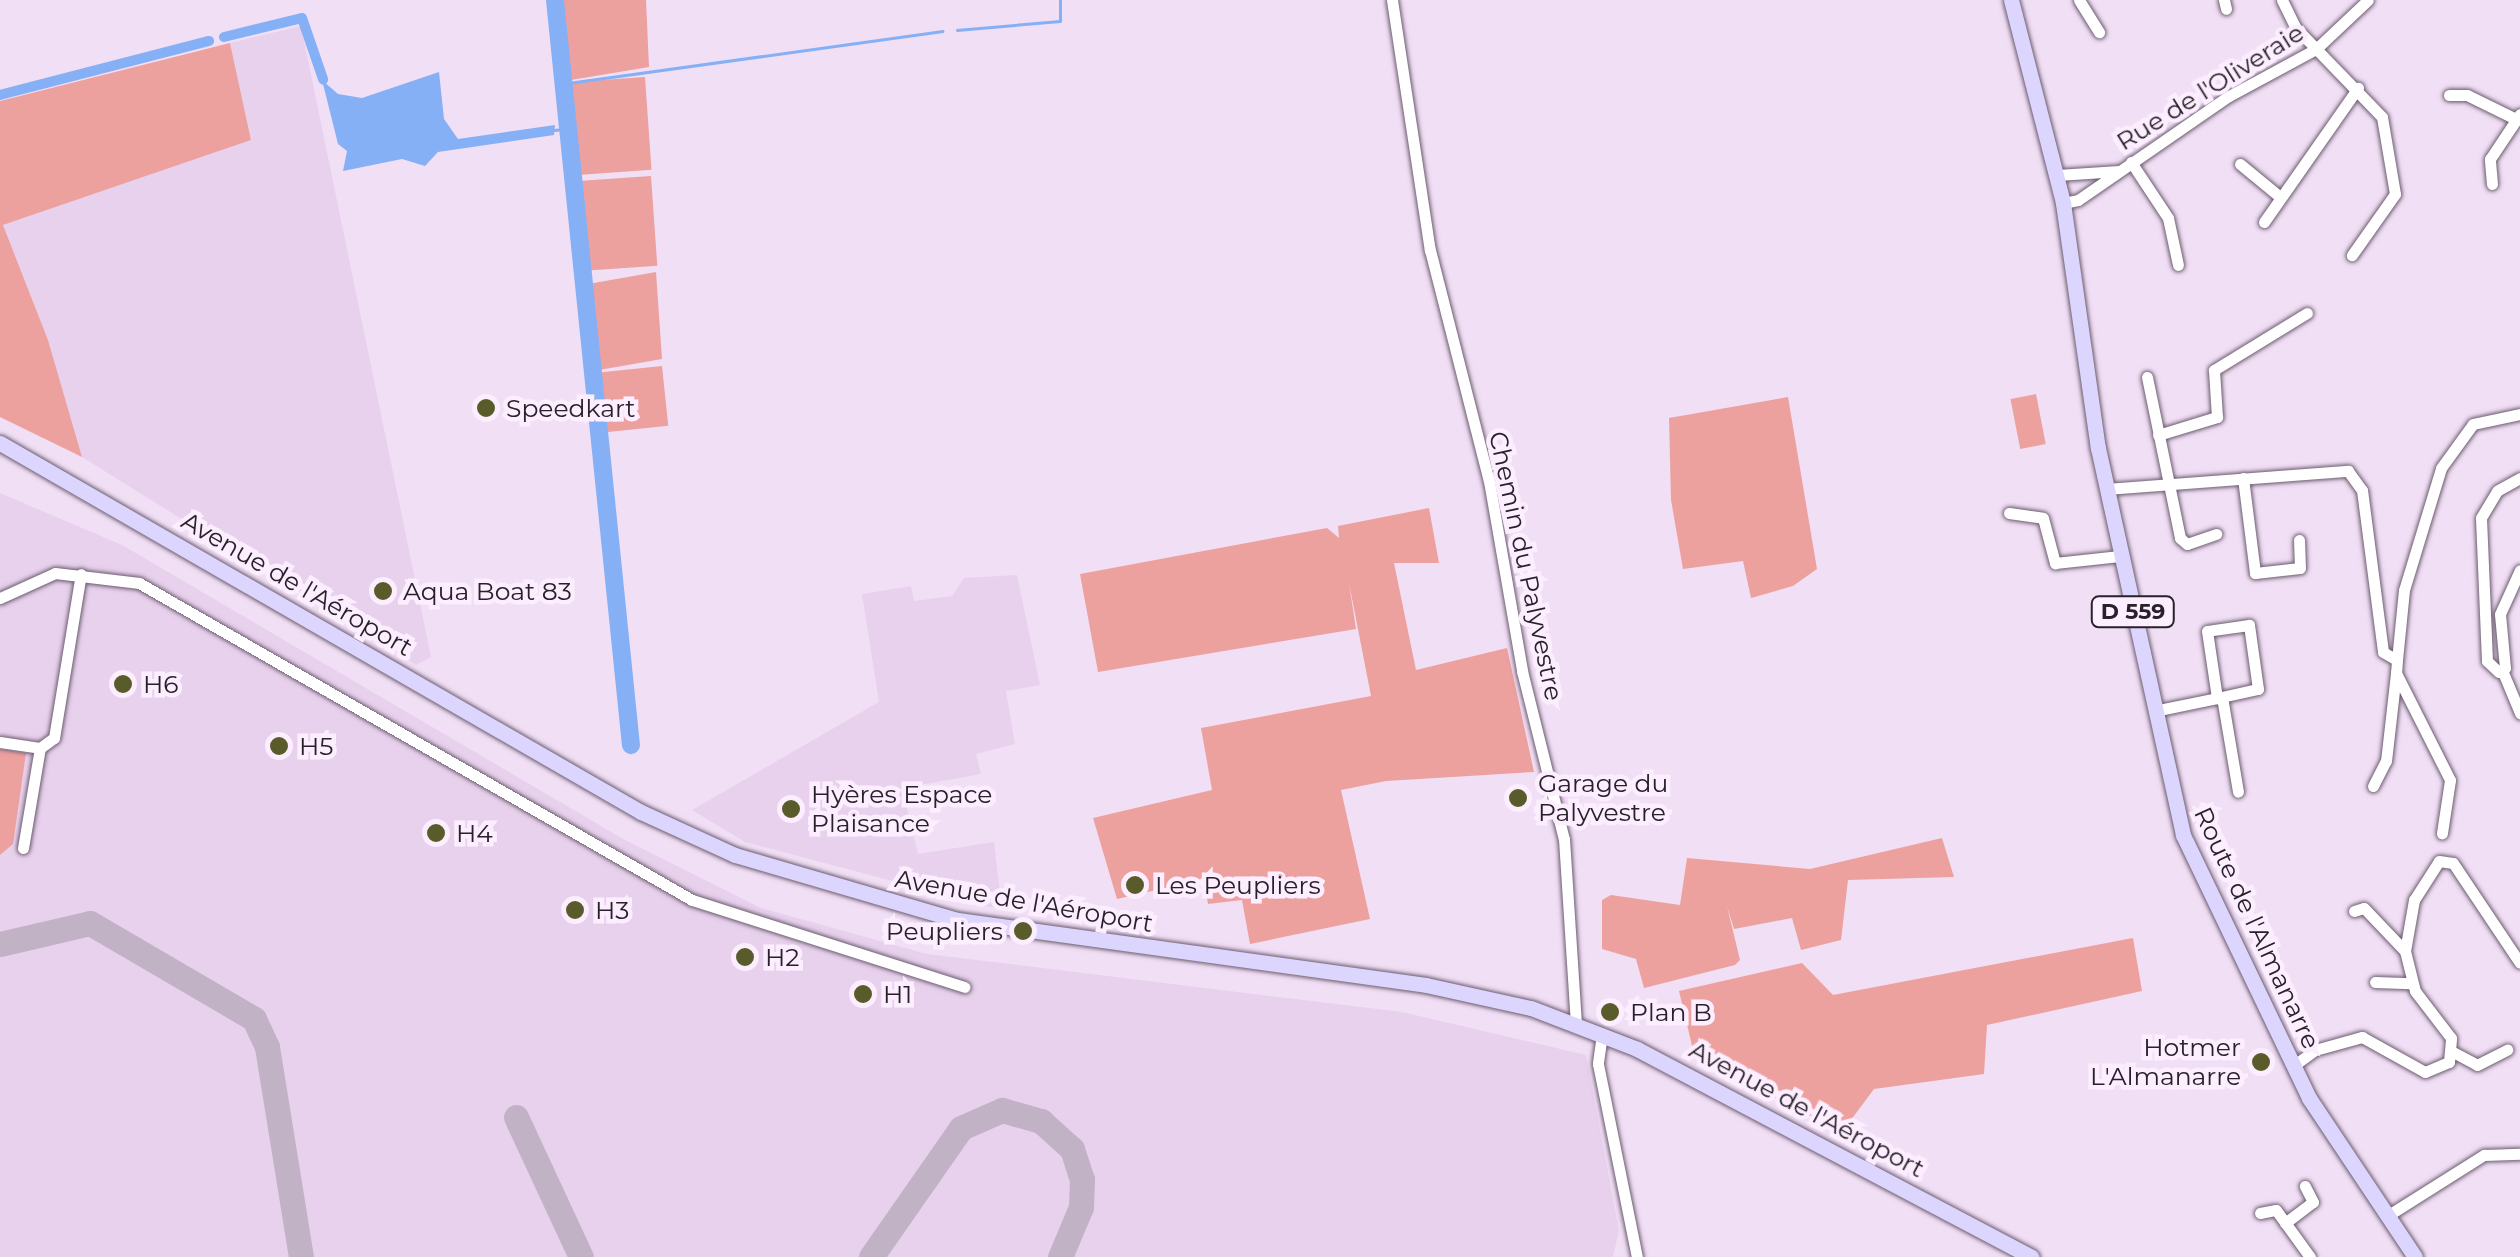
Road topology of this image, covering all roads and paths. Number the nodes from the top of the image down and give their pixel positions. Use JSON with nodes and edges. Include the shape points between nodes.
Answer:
{"nodes":[{"id":1,"x":1392,"y":0,"type":"edge"},
{"id":2,"x":2011,"y":0,"type":"edge"},
{"id":3,"x":2079,"y":0,"type":"edge"},
{"id":4,"x":2282,"y":0,"type":"edge"},
{"id":5,"x":2368,"y":0,"type":"edge"},
{"id":6,"x":2099,"y":32,"type":"dead end"},
{"id":7,"x":2316,"y":49,"type":"junction"},
{"id":8,"x":2358,"y":88,"type":"junction"},
{"id":9,"x":2449,"y":95,"type":"dead end"},
{"id":10,"x":2518,"y":117,"type":"edge"},
{"id":11,"x":2132,"y":162,"type":"junction"},
{"id":12,"x":2240,"y":164,"type":"dead end"},
{"id":13,"x":2118,"y":171,"type":"junction"},
{"id":14,"x":2057,"y":175,"type":"junction"},
{"id":15,"x":2492,"y":184,"type":"dead end"},
{"id":16,"x":2280,"y":197,"type":"junction"},
{"id":17,"x":2063,"y":203,"type":"junction"},
{"id":18,"x":2264,"y":222,"type":"dead end"},
{"id":19,"x":2352,"y":255,"type":"dead end"},
{"id":20,"x":2178,"y":266,"type":"dead end"},
{"id":21,"x":2307,"y":313,"type":"dead end"},
{"id":22,"x":2147,"y":377,"type":"dead end"},
{"id":23,"x":2520,"y":414,"type":"edge"},
{"id":24,"x":2158,"y":436,"type":"junction"},
{"id":25,"x":0,"y":443,"type":"edge"},
{"id":26,"x":2244,"y":478,"type":"junction"},
{"id":27,"x":2520,"y":478,"type":"edge"},
{"id":28,"x":2168,"y":483,"type":"junction"},
{"id":29,"x":2106,"y":489,"type":"junction"},
{"id":30,"x":2009,"y":512,"type":"dead end"},
{"id":31,"x":2216,"y":534,"type":"dead end"},
{"id":32,"x":2299,"y":540,"type":"dead end"},
{"id":33,"x":2120,"y":556,"type":"junction"},
{"id":34,"x":2520,"y":570,"type":"edge"},
{"id":35,"x":81,"y":574,"type":"junction"},
{"id":36,"x":0,"y":598,"type":"edge"},
{"id":37,"x":2397,"y":666,"type":"junction"},
{"id":38,"x":2502,"y":670,"type":"junction"},
{"id":39,"x":2220,"y":697,"type":"junction"},
{"id":40,"x":2154,"y":711,"type":"junction"},
{"id":41,"x":2520,"y":713,"type":"edge"},
{"id":42,"x":0,"y":742,"type":"edge"},
{"id":43,"x":40,"y":748,"type":"junction"},
{"id":44,"x":2373,"y":786,"type":"dead end"},
{"id":45,"x":2238,"y":792,"type":"dead end"},
{"id":46,"x":2442,"y":833,"type":"dead end"},
{"id":47,"x":23,"y":848,"type":"dead end"},
{"id":48,"x":2354,"y":911,"type":"dead end"},
{"id":49,"x":2405,"y":951,"type":"junction"},
{"id":50,"x":2520,"y":963,"type":"edge"},
{"id":51,"x":2375,"y":982,"type":"dead end"},
{"id":52,"x":2411,"y":982,"type":"junction"},
{"id":53,"x":964,"y":987,"type":"dead end"},
{"id":54,"x":1576,"y":1024,"type":"junction"},
{"id":55,"x":1602,"y":1034,"type":"junction"},
{"id":56,"x":2508,"y":1050,"type":"dead end"},
{"id":57,"x":2454,"y":1052,"type":"junction"},
{"id":58,"x":2290,"y":1060,"type":"junction"},
{"id":59,"x":2520,"y":1154,"type":"edge"},
{"id":60,"x":2305,"y":1186,"type":"dead end"},
{"id":61,"x":2260,"y":1214,"type":"dead end"},
{"id":62,"x":2387,"y":1216,"type":"junction"},
{"id":63,"x":2285,"y":1223,"type":"junction"},
{"id":64,"x":1637,"y":1257,"type":"edge"},
{"id":65,"x":2032,"y":1257,"type":"edge"},
{"id":66,"x":2310,"y":1257,"type":"edge"},
{"id":67,"x":2416,"y":1257,"type":"edge"}],
"edges":[{"from":1,"to":54,"type":"street","name":"Chemin du Palyvestre","via":[[1439,294],[1490,481],[1522,671],[1564,839]]},
{"from":2,"to":14,"type":"main road","number":"D 559"},
{"from":3,"to":6,"type":"street"},
{"from":4,"to":7,"type":"street"},
{"from":5,"to":7,"type":"street","name":"Rue de l'Oliveraie"},
{"from":7,"to":8,"type":"street"},
{"from":7,"to":11,"type":"street","name":"Rue de l'Oliveraie","via":[[2229,96]]},
{"from":8,"to":16,"type":"street"},
{"from":8,"to":19,"type":"street","via":[[2382,116],[2394,194]]},
{"from":9,"to":10,"type":"street","via":[[2467,95]]},
{"from":10,"to":15,"type":"street","via":[[2490,160]]},
{"from":11,"to":13,"type":"street","name":"Rue de l'Oliveraie"},
{"from":11,"to":20,"type":"street","via":[[2168,218]]},
{"from":12,"to":16,"type":"street"},
{"from":13,"to":14,"type":"street","name":"Rue de l'Oliveraie"},
{"from":13,"to":17,"type":"street","name":"Rue de l'Oliveraie"},
{"from":14,"to":17,"type":"main road","name":"Route de l'Almanarre","number":"D 559"},
{"from":16,"to":18,"type":"street"},
{"from":17,"to":29,"type":"main road","name":"Route de l'Almanarre","number":"D 559","via":[[2080,352]]},
{"from":21,"to":24,"type":"street","via":[[2214,370],[2218,418]]},
{"from":22,"to":24,"type":"street"},
{"from":23,"to":37,"type":"street","via":[[2473,424],[2441,468],[2404,590]]},
{"from":24,"to":28,"type":"street"},
{"from":25,"to":54,"type":"main road","name":"Avenue de l'Aéroport","via":[[641,812],[735,855],[958,920],[1426,985]]},
{"from":26,"to":28,"type":"street"},
{"from":26,"to":32,"type":"street","via":[[2255,573],[2300,568]]},
{"from":26,"to":37,"type":"street","via":[[2348,471],[2357,479],[2373,609],[2383,652]]},
{"from":27,"to":38,"type":"street","via":[[2497,491],[2481,518],[2488,661]]},
{"from":28,"to":29,"type":"street"},
{"from":28,"to":31,"type":"street","via":[[2180,538],[2187,544]]},
{"from":29,"to":33,"type":"main road","name":"Route de l'Almanarre","number":"D 559"},
{"from":30,"to":33,"type":"street","via":[[2043,518],[2056,563]]},
{"from":33,"to":40,"type":"main road","name":"Route de l'Almanarre","number":"D 559"},
{"from":34,"to":38,"type":"street","via":[[2500,614]]},
{"from":35,"to":36,"type":"street","via":[[46,576]]},
{"from":35,"to":43,"type":"street","via":[[56,731]]},
{"from":35,"to":53,"type":"street","via":[[160,593],[692,900]]},
{"from":37,"to":44,"type":"street","via":[[2386,761]]},
{"from":37,"to":46,"type":"street","via":[[2450,780]]},
{"from":38,"to":41,"type":"street"},
{"from":39,"to":39,"type":"street","via":[[2258,689],[2249,625],[2207,631]]},
{"from":39,"to":40,"type":"street"},
{"from":39,"to":45,"type":"street"},
{"from":40,"to":58,"type":"main road","name":"Route de l'Almanarre","number":"D 559","via":[[2186,846]]},
{"from":42,"to":43,"type":"street"},
{"from":43,"to":47,"type":"street"},
{"from":48,"to":49,"type":"street","via":[[2364,908]]},
{"from":49,"to":50,"type":"street","via":[[2426,873],[2445,860]]},
{"from":49,"to":52,"type":"street"},
{"from":51,"to":52,"type":"street"},
{"from":52,"to":57,"type":"street","via":[[2448,1031]]},
{"from":54,"to":55,"type":"main road","name":"Avenue de l'Aéroport"},
{"from":55,"to":64,"type":"street","via":[[1598,1064]]},
{"from":55,"to":65,"type":"main road","name":"Avenue de l'Aéroport"},
{"from":56,"to":57,"type":"street","via":[[2477,1065]]},
{"from":57,"to":58,"type":"street","via":[[2443,1066],[2425,1072],[2362,1037]]},
{"from":58,"to":62,"type":"main road","name":"Route de l'Almanarre","number":"D 559"},
{"from":59,"to":62,"type":"street","via":[[2484,1155]]},
{"from":60,"to":63,"type":"street","via":[[2314,1202]]},
{"from":61,"to":63,"type":"street","via":[[2276,1210]]},
{"from":62,"to":67,"type":"main road","name":"Route de l'Almanarre","number":"D 559"},
{"from":63,"to":66,"type":"street"}]}
